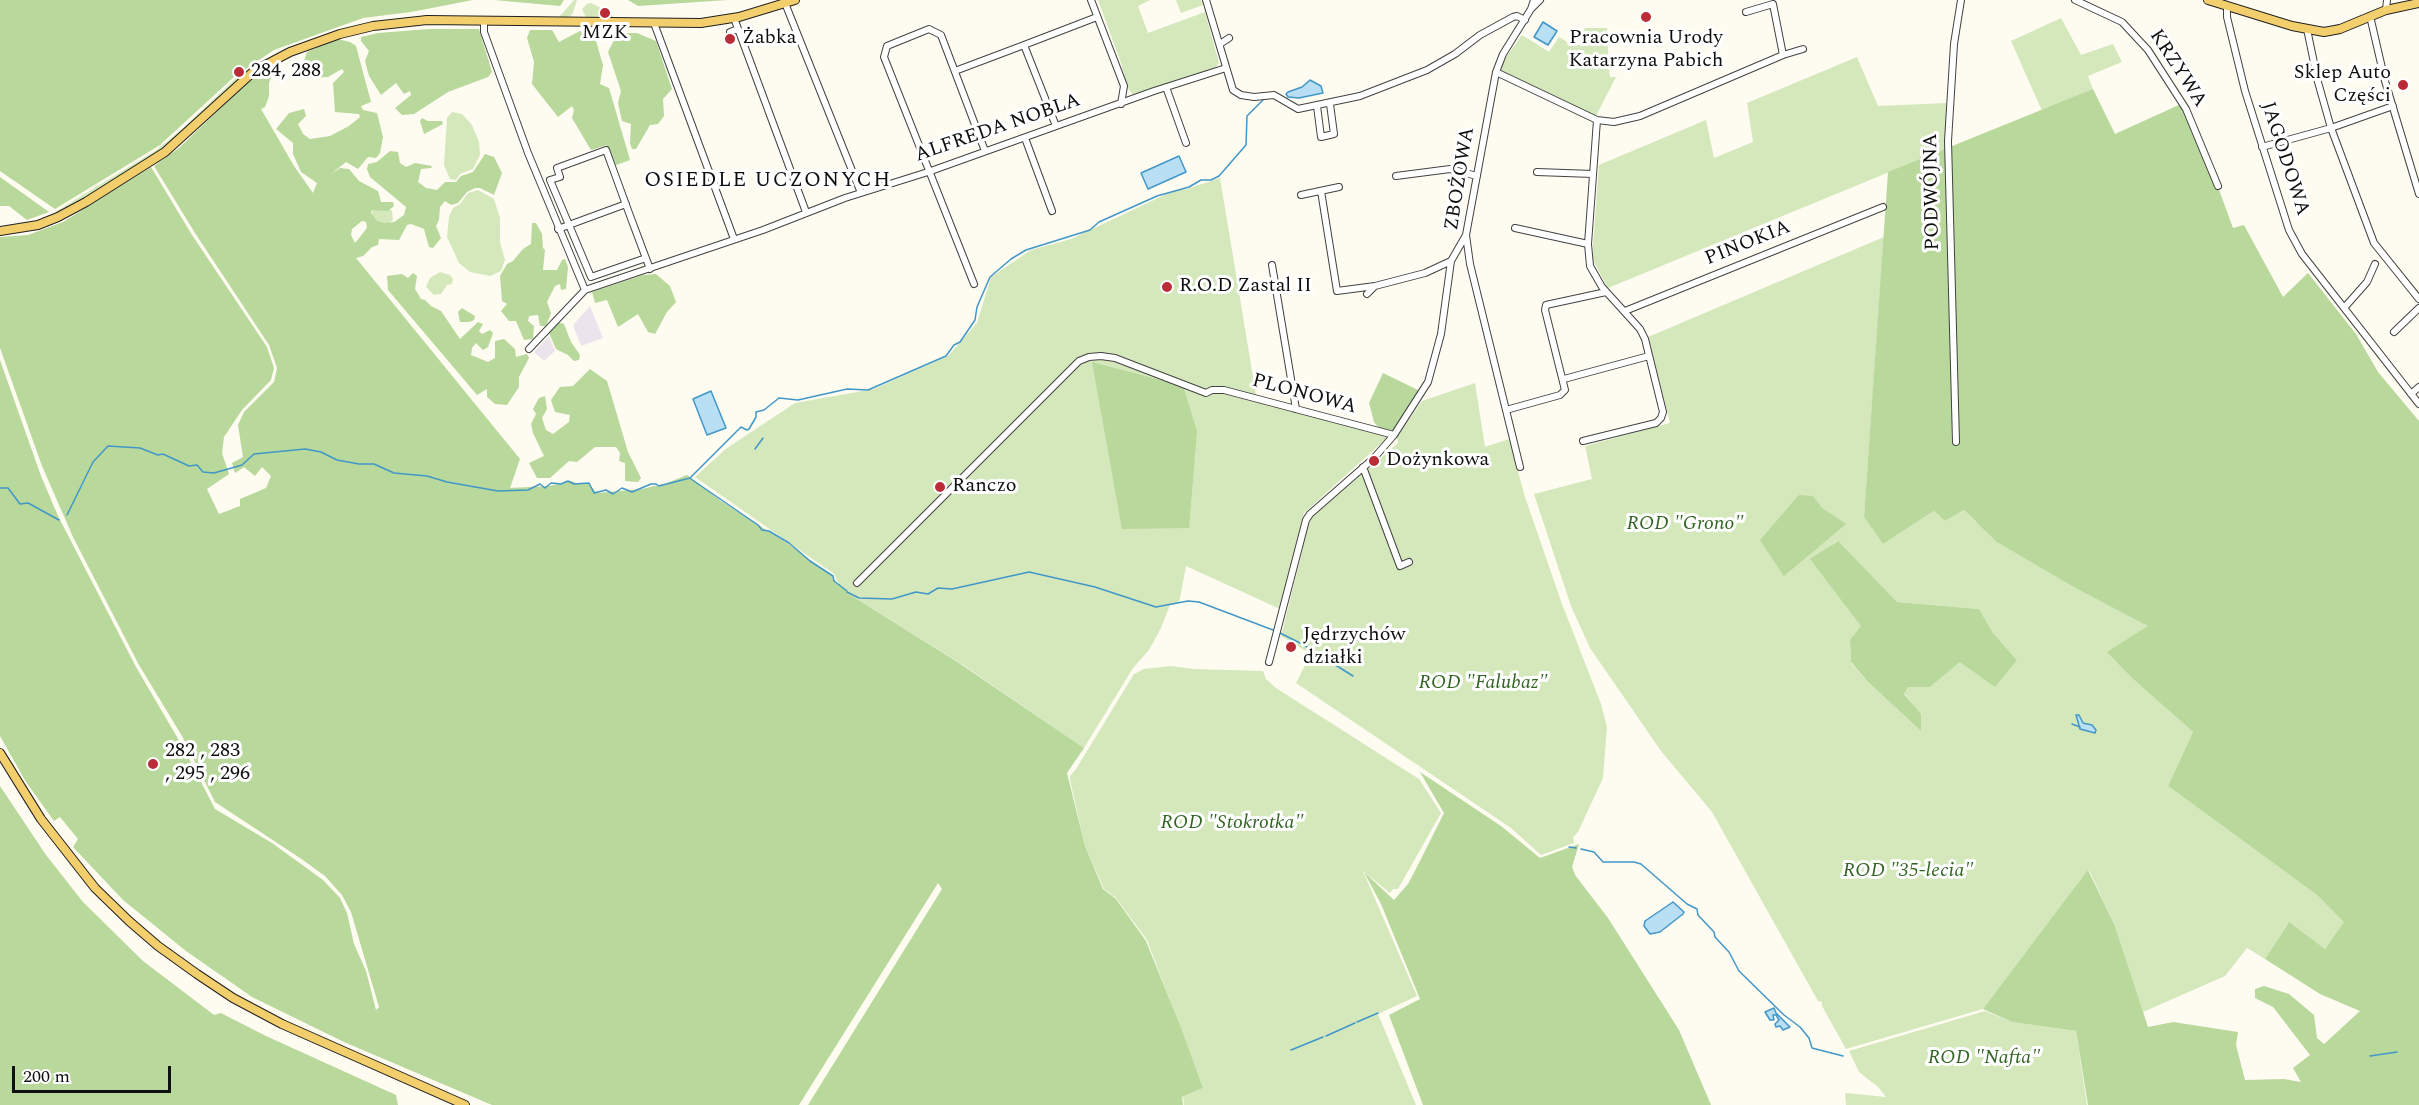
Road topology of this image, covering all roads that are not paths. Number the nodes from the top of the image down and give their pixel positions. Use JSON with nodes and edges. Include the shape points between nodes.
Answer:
{"nodes":[{"id":1,"x":795,"y":0,"type":"edge"},
{"id":2,"x":1091,"y":0,"type":"edge"},
{"id":3,"x":1206,"y":0,"type":"edge"},
{"id":4,"x":1534,"y":0,"type":"edge"},
{"id":5,"x":1540,"y":0,"type":"edge"},
{"id":6,"x":1961,"y":0,"type":"edge"},
{"id":7,"x":2075,"y":0,"type":"edge"},
{"id":8,"x":2208,"y":0,"type":"edge"},
{"id":9,"x":2387,"y":0,"type":"edge"},
{"id":10,"x":785,"y":3,"type":"junction"},
{"id":11,"x":2419,"y":3,"type":"edge"},
{"id":12,"x":2228,"y":6,"type":"junction"},
{"id":13,"x":1532,"y":9,"type":"junction"},
{"id":14,"x":2386,"y":10,"type":"junction"},
{"id":15,"x":1746,"y":12,"type":"dead end"},
{"id":16,"x":2370,"y":16,"type":"junction"},
{"id":17,"x":1097,"y":17,"type":"junction"},
{"id":18,"x":734,"y":18,"type":"junction"},
{"id":19,"x":1525,"y":20,"type":"junction"},
{"id":20,"x":484,"y":21,"type":"junction"},
{"id":21,"x":654,"y":23,"type":"junction"},
{"id":22,"x":738,"y":29,"type":"junction"},
{"id":23,"x":2307,"y":29,"type":"junction"},
{"id":24,"x":730,"y":32,"type":"dead end"},
{"id":25,"x":1229,"y":38,"type":"dead end"},
{"id":26,"x":1220,"y":44,"type":"junction"},
{"id":27,"x":1024,"y":45,"type":"junction"},
{"id":28,"x":1803,"y":49,"type":"dead end"},
{"id":29,"x":1783,"y":55,"type":"junction"},
{"id":30,"x":1226,"y":68,"type":"junction"},
{"id":31,"x":955,"y":71,"type":"junction"},
{"id":32,"x":1496,"y":72,"type":"junction"},
{"id":33,"x":1166,"y":87,"type":"junction"},
{"id":34,"x":1121,"y":104,"type":"junction"},
{"id":35,"x":1330,"y":104,"type":"junction"},
{"id":36,"x":1317,"y":106,"type":"junction"},
{"id":37,"x":2393,"y":106,"type":"junction"},
{"id":38,"x":1597,"y":120,"type":"junction"},
{"id":39,"x":1056,"y":126,"type":"junction"},
{"id":40,"x":2331,"y":128,"type":"junction"},
{"id":41,"x":1025,"y":138,"type":"junction"},
{"id":42,"x":1186,"y":143,"type":"dead end"},
{"id":43,"x":2262,"y":147,"type":"junction"},
{"id":44,"x":985,"y":151,"type":"junction"},
{"id":45,"x":928,"y":172,"type":"junction"},
{"id":46,"x":1537,"y":172,"type":"dead end"},
{"id":47,"x":1593,"y":174,"type":"junction"},
{"id":48,"x":1396,"y":176,"type":"dead end"},
{"id":49,"x":1478,"y":176,"type":"junction"},
{"id":50,"x":2218,"y":186,"type":"dead end"},
{"id":51,"x":1339,"y":187,"type":"dead end"},
{"id":52,"x":1321,"y":191,"type":"junction"},
{"id":53,"x":861,"y":193,"type":"junction"},
{"id":54,"x":2419,"y":194,"type":"edge"},
{"id":55,"x":1301,"y":195,"type":"dead end"},
{"id":56,"x":626,"y":204,"type":"junction"},
{"id":57,"x":1884,"y":207,"type":"dead end"},
{"id":58,"x":806,"y":212,"type":"junction"},
{"id":59,"x":1052,"y":212,"type":"dead end"},
{"id":60,"x":568,"y":225,"type":"junction"},
{"id":61,"x":1515,"y":228,"type":"dead end"},
{"id":62,"x":558,"y":229,"type":"junction"},
{"id":63,"x":0,"y":231,"type":"edge"},
{"id":64,"x":1466,"y":235,"type":"junction"},
{"id":65,"x":734,"y":239,"type":"junction"},
{"id":66,"x":1588,"y":244,"type":"junction"},
{"id":67,"x":646,"y":258,"type":"junction"},
{"id":68,"x":1451,"y":261,"type":"junction"},
{"id":69,"x":2375,"y":264,"type":"dead end"},
{"id":70,"x":1272,"y":265,"type":"dead end"},
{"id":71,"x":650,"y":269,"type":"junction"},
{"id":72,"x":974,"y":284,"type":"dead end"},
{"id":73,"x":1375,"y":286,"type":"junction"},
{"id":74,"x":585,"y":290,"type":"junction"},
{"id":75,"x":1606,"y":292,"type":"junction"},
{"id":76,"x":1367,"y":294,"type":"dead end"},
{"id":77,"x":2419,"y":299,"type":"edge"},
{"id":78,"x":2344,"y":308,"type":"junction"},
{"id":79,"x":2419,"y":308,"type":"edge"},
{"id":80,"x":1625,"y":311,"type":"junction"},
{"id":81,"x":2394,"y":332,"type":"dead end"},
{"id":82,"x":529,"y":349,"type":"dead end"},
{"id":83,"x":1649,"y":356,"type":"junction"},
{"id":84,"x":1564,"y":379,"type":"junction"},
{"id":85,"x":2419,"y":387,"type":"edge"},
{"id":86,"x":2411,"y":394,"type":"junction"},
{"id":87,"x":2419,"y":404,"type":"edge"},
{"id":88,"x":1296,"y":409,"type":"junction"},
{"id":89,"x":1506,"y":410,"type":"junction"},
{"id":90,"x":1394,"y":435,"type":"junction"},
{"id":91,"x":1583,"y":441,"type":"dead end"},
{"id":92,"x":1956,"y":442,"type":"dead end"},
{"id":93,"x":1520,"y":466,"type":"dead end"},
{"id":94,"x":1363,"y":467,"type":"junction"},
{"id":95,"x":1409,"y":562,"type":"dead end"},
{"id":96,"x":857,"y":584,"type":"dead end"},
{"id":97,"x":1269,"y":662,"type":"dead end"},
{"id":98,"x":0,"y":753,"type":"edge"},
{"id":99,"x":465,"y":1105,"type":"edge"}],
"edges":[{"from":1,"to":10,"type":"main road"},
{"from":2,"to":17,"type":"street"},
{"from":3,"to":26,"type":"street"},
{"from":4,"to":13,"type":"street","name":"ZBOŻOWA"},
{"from":5,"to":13,"type":"street","name":"ZBOŻOWA"},
{"from":6,"to":92,"type":"street","name":"PODWÓJNA","via":[[1954,34],[1948,141]]},
{"from":7,"to":50,"type":"street","name":"KRZYWA","via":[[2126,25],[2148,50],[2186,109]]},
{"from":8,"to":12,"type":"main road"},
{"from":9,"to":14,"type":"street"},
{"from":10,"to":18,"type":"main road"},
{"from":10,"to":53,"type":"street"},
{"from":11,"to":14,"type":"main road"},
{"from":12,"to":23,"type":"main road"},
{"from":12,"to":43,"type":"street","name":"JAGODOWA","via":[[2239,69]]},
{"from":13,"to":19,"type":"street","name":"ZBOŻOWA"},
{"from":14,"to":16,"type":"main road"},
{"from":15,"to":29,"type":"street","via":[[1773,4]]},
{"from":16,"to":23,"type":"main road","via":[[2336,30]]},
{"from":16,"to":37,"type":"street"},
{"from":17,"to":27,"type":"street"},
{"from":17,"to":34,"type":"street","via":[[1124,86]]},
{"from":18,"to":21,"type":"main road"},
{"from":18,"to":22,"type":"street"},
{"from":19,"to":32,"type":"street","name":"ZBOŻOWA"},
{"from":19,"to":35,"type":"street","via":[[1513,17],[1427,70]]},
{"from":20,"to":21,"type":"main road"},
{"from":20,"to":62,"type":"street","via":[[484,32]]},
{"from":20,"to":63,"type":"main road","via":[[388,24],[354,30],[290,52],[243,80],[165,152],[95,197],[48,221]]},
{"from":21,"to":65,"type":"street"},
{"from":22,"to":24,"type":"street"},
{"from":22,"to":58,"type":"street"},
{"from":23,"to":40,"type":"street"},
{"from":25,"to":26,"type":"street"},
{"from":26,"to":30,"type":"street"},
{"from":27,"to":31,"type":"street"},
{"from":27,"to":39,"type":"street"},
{"from":28,"to":29,"type":"street"},
{"from":29,"to":38,"type":"street","via":[[1640,116],[1614,122]]},
{"from":30,"to":33,"type":"street","name":"ALFREDA NOBLA"},
{"from":30,"to":36,"type":"street","via":[[1236,93],[1254,97],[1274,95],[1298,109]]},
{"from":31,"to":44,"type":"street"},
{"from":31,"to":45,"type":"street","via":[[940,34],[929,29],[887,46],[884,57]]},
{"from":32,"to":38,"type":"street"},
{"from":32,"to":49,"type":"street","name":"ZBOŻOWA"},
{"from":33,"to":34,"type":"street","name":"ALFREDA NOBLA"},
{"from":33,"to":42,"type":"street"},
{"from":34,"to":39,"type":"street","name":"ALFREDA NOBLA"},
{"from":35,"to":36,"type":"street"},
{"from":35,"to":36,"type":"street","via":[[1334,134],[1321,137]]},
{"from":37,"to":40,"type":"street"},
{"from":37,"to":54,"type":"street"},
{"from":38,"to":47,"type":"street"},
{"from":39,"to":41,"type":"street","name":"ALFREDA NOBLA"},
{"from":40,"to":43,"type":"street"},
{"from":40,"to":77,"type":"street","via":[[2374,243]]},
{"from":41,"to":44,"type":"street","name":"ALFREDA NOBLA"},
{"from":41,"to":59,"type":"street"},
{"from":43,"to":78,"type":"street","name":"JAGODOWA","via":[[2295,241]]},
{"from":44,"to":45,"type":"street","name":"ALFREDA NOBLA"},
{"from":45,"to":53,"type":"street","name":"ALFREDA NOBLA"},
{"from":45,"to":72,"type":"street"},
{"from":46,"to":47,"type":"street"},
{"from":47,"to":66,"type":"street"},
{"from":48,"to":49,"type":"street","via":[[1450,169]]},
{"from":49,"to":64,"type":"street","name":"ZBOŻOWA"},
{"from":51,"to":52,"type":"street"},
{"from":52,"to":55,"type":"street"},
{"from":52,"to":73,"type":"street","via":[[1337,291]]},
{"from":53,"to":58,"type":"street","name":"ALFREDA NOBLA"},
{"from":56,"to":60,"type":"street"},
{"from":56,"to":60,"type":"street","via":[[606,150],[585,157],[556,168],[560,177],[550,180]]},
{"from":56,"to":67,"type":"street"},
{"from":57,"to":80,"type":"street","name":"PINOKIA"},
{"from":58,"to":65,"type":"street","name":"ALFREDA NOBLA"},
{"from":60,"to":62,"type":"street"},
{"from":60,"to":67,"type":"street","via":[[591,277]]},
{"from":61,"to":66,"type":"street"},
{"from":62,"to":74,"type":"street"},
{"from":64,"to":68,"type":"street"},
{"from":64,"to":89,"type":"street","name":"ZBOŻOWA"},
{"from":65,"to":71,"type":"street","name":"ALFREDA NOBLA"},
{"from":66,"to":75,"type":"street","via":[[1590,266]]},
{"from":67,"to":71,"type":"street"},
{"from":68,"to":73,"type":"street","via":[[1425,273]]},
{"from":68,"to":90,"type":"street","via":[[1432,373]]},
{"from":69,"to":78,"type":"street","via":[[2367,282]]},
{"from":70,"to":88,"type":"street"},
{"from":71,"to":74,"type":"street","name":"ALFREDA NOBLA"},
{"from":73,"to":76,"type":"street"},
{"from":74,"to":82,"type":"street","name":"ALFREDA NOBLA"},
{"from":75,"to":80,"type":"street"},
{"from":75,"to":84,"type":"street","via":[[1547,304],[1545,308]]},
{"from":78,"to":86,"type":"street","name":"JAGODOWA"},
{"from":79,"to":81,"type":"street"},
{"from":80,"to":83,"type":"street","via":[[1640,329]]},
{"from":83,"to":84,"type":"street"},
{"from":83,"to":91,"type":"street","via":[[1663,412],[1661,418],[1656,423]]},
{"from":84,"to":89,"type":"street","via":[[1565,390],[1560,395]]},
{"from":85,"to":86,"type":"street"},
{"from":86,"to":87,"type":"street","name":"JAGODOWA"},
{"from":88,"to":90,"type":"street","name":"PLONOWA"},
{"from":88,"to":96,"type":"street","name":"PLONOWA","via":[[1224,390],[1206,393],[1114,358],[1101,356],[1079,361]]},
{"from":89,"to":93,"type":"street","name":"ZBOŻOWA"},
{"from":90,"to":94,"type":"street"},
{"from":94,"to":95,"type":"street","via":[[1400,566]]},
{"from":94,"to":97,"type":"street","via":[[1306,520]]},
{"from":98,"to":99,"type":"main road","via":[[40,819],[95,888],[158,946],[224,992],[282,1024]]}]}
